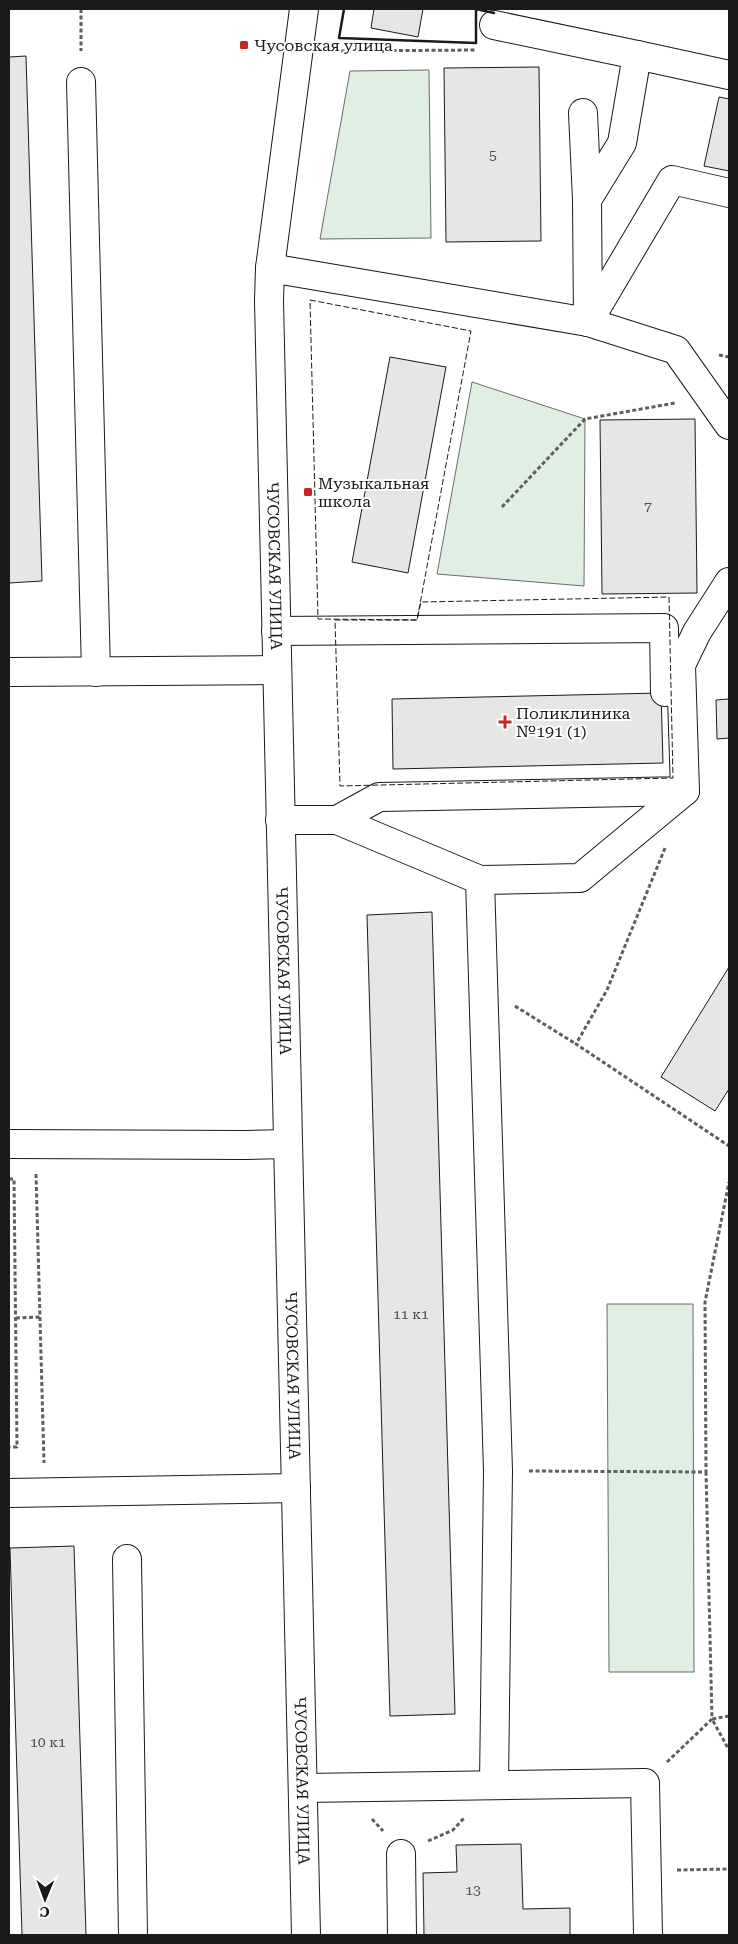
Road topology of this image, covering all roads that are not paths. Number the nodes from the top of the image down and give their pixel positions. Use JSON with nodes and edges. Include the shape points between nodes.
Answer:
{"nodes":[{"id":1,"x":304,"y":9,"type":"edge"},
{"id":2,"x":490,"y":38,"type":"road end"},
{"id":3,"x":637,"y":55,"type":"junction"},
{"id":4,"x":729,"y":75,"type":"edge"},
{"id":5,"x":82,"y":82,"type":"road end"},
{"id":6,"x":583,"y":113,"type":"dead end"},
{"id":7,"x":729,"y":193,"type":"edge"},
{"id":8,"x":587,"y":200,"type":"junction"},
{"id":9,"x":270,"y":268,"type":"junction"},
{"id":10,"x":588,"y":322,"type":"junction"},
{"id":11,"x":729,"y":425,"type":"edge"},
{"id":12,"x":729,"y":582,"type":"edge"},
{"id":13,"x":276,"y":631,"type":"junction"},
{"id":14,"x":277,"y":670,"type":"junction"},
{"id":15,"x":9,"y":672,"type":"edge"},
{"id":16,"x":96,"y":672,"type":"junction"},
{"id":17,"x":676,"y":791,"type":"junction"},
{"id":18,"x":280,"y":820,"type":"junction"},
{"id":19,"x":337,"y":820,"type":"junction"},
{"id":20,"x":480,"y":880,"type":"junction"},
{"id":21,"x":22,"y":1144,"type":"edge"},
{"id":22,"x":288,"y":1144,"type":"junction"},
{"id":23,"x":296,"y":1488,"type":"junction"},
{"id":24,"x":9,"y":1493,"type":"edge"},
{"id":25,"x":127,"y":1559,"type":"dead end"},
{"id":26,"x":494,"y":1784,"type":"junction"},
{"id":27,"x":304,"y":1788,"type":"junction"},
{"id":28,"x":401,"y":1854,"type":"road end"},
{"id":29,"x":133,"y":1935,"type":"edge"},
{"id":30,"x":306,"y":1935,"type":"edge"},
{"id":31,"x":402,"y":1935,"type":"edge"},
{"id":32,"x":648,"y":1935,"type":"edge"}],
"edges":[{"from":1,"to":9,"type":"street","name":"ЧУСОВСКАЯ УЛИЦА"},
{"from":2,"to":3,"type":"street"},
{"from":3,"to":4,"type":"street"},
{"from":3,"to":8,"type":"street","via":[[622,143]]},
{"from":5,"to":16,"type":"street"},
{"from":6,"to":8,"type":"street"},
{"from":7,"to":10,"type":"street","via":[[672,180]]},
{"from":8,"to":10,"type":"street"},
{"from":9,"to":10,"type":"street"},
{"from":9,"to":13,"type":"street","name":"ЧУСОВСКАЯ УЛИЦА"},
{"from":10,"to":11,"type":"street","via":[[676,350]]},
{"from":12,"to":17,"type":"street","via":[[697,632],[681,665]]},
{"from":13,"to":14,"type":"street","name":"ЧУСОВСКАЯ УЛИЦА"},
{"from":13,"to":17,"type":"street","via":[[664,628]]},
{"from":14,"to":16,"type":"street"},
{"from":14,"to":18,"type":"street","name":"ЧУСОВСКАЯ УЛИЦА"},
{"from":15,"to":16,"type":"street"},
{"from":17,"to":19,"type":"street","via":[[379,796]]},
{"from":17,"to":20,"type":"street","via":[[580,878]]},
{"from":18,"to":19,"type":"street"},
{"from":18,"to":22,"type":"street","name":"ЧУСОВСКАЯ УЛИЦА"},
{"from":19,"to":20,"type":"street"},
{"from":20,"to":26,"type":"street","via":[[498,1471]]},
{"from":21,"to":22,"type":"street"},
{"from":22,"to":23,"type":"street","name":"ЧУСОВСКАЯ УЛИЦА"},
{"from":23,"to":24,"type":"street"},
{"from":23,"to":27,"type":"street","name":"ЧУСОВСКАЯ УЛИЦА"},
{"from":25,"to":29,"type":"street"},
{"from":26,"to":27,"type":"street"},
{"from":26,"to":32,"type":"street","via":[[645,1783]]},
{"from":27,"to":30,"type":"street","name":"ЧУСОВСКАЯ УЛИЦА"},
{"from":28,"to":31,"type":"street"}]}
